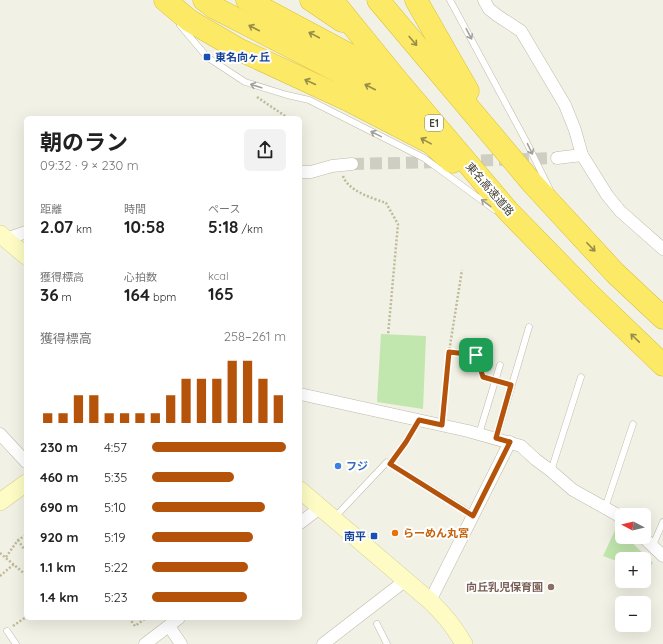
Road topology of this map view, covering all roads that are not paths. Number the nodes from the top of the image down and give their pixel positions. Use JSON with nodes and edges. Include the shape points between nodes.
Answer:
{"nodes":[{"id":1,"x":158,"y":0,"type":"edge"},
{"id":2,"x":204,"y":0,"type":"edge"},
{"id":3,"x":247,"y":0,"type":"edge"},
{"id":4,"x":280,"y":0,"type":"edge"},
{"id":5,"x":311,"y":0,"type":"edge"},
{"id":6,"x":332,"y":0,"type":"edge"},
{"id":7,"x":378,"y":0,"type":"edge"},
{"id":8,"x":416,"y":0,"type":"edge"},
{"id":9,"x":450,"y":0,"type":"edge"},
{"id":10,"x":484,"y":0,"type":"edge"},
{"id":11,"x":166,"y":6,"type":"edge"},
{"id":12,"x":388,"y":9,"type":"edge"},
{"id":13,"x":178,"y":23,"type":"dead end"},
{"id":14,"x":358,"y":32,"type":"junction"},
{"id":15,"x":375,"y":52,"type":"junction"},
{"id":16,"x":398,"y":80,"type":"junction"},
{"id":17,"x":429,"y":118,"type":"junction"},
{"id":18,"x":500,"y":146,"type":"junction"},
{"id":19,"x":582,"y":155,"type":"junction"},
{"id":20,"x":557,"y":158,"type":"tunnel mouth"},
{"id":21,"x":352,"y":164,"type":"tunnel mouth"},
{"id":22,"x":302,"y":172,"type":"edge"},
{"id":23,"x":508,"y":211,"type":"junction"},
{"id":24,"x":564,"y":219,"type":"junction"},
{"id":25,"x":24,"y":232,"type":"edge"},
{"id":26,"x":3,"y":237,"type":"edge"},
{"id":27,"x":540,"y":243,"type":"junction"},
{"id":28,"x":663,"y":249,"type":"edge"},
{"id":29,"x":24,"y":254,"type":"edge"},
{"id":30,"x":663,"y":318,"type":"edge"},
{"id":31,"x":529,"y":327,"type":"dead end"},
{"id":32,"x":500,"y":365,"type":"dead end"},
{"id":33,"x":663,"y":365,"type":"edge"},
{"id":34,"x":581,"y":377,"type":"dead end"},
{"id":35,"x":302,"y":394,"type":"edge"},
{"id":36,"x":634,"y":424,"type":"dead end"},
{"id":37,"x":0,"y":434,"type":"edge"},
{"id":38,"x":479,"y":434,"type":"junction"},
{"id":39,"x":496,"y":438,"type":"junction"},
{"id":40,"x":510,"y":442,"type":"junction"},
{"id":41,"x":24,"y":460,"type":"edge"},
{"id":42,"x":551,"y":471,"type":"junction"},
{"id":43,"x":24,"y":484,"type":"edge"},
{"id":44,"x":302,"y":492,"type":"edge"},
{"id":45,"x":0,"y":502,"type":"edge"},
{"id":46,"x":321,"y":507,"type":"junction"},
{"id":47,"x":605,"y":508,"type":"junction"},
{"id":48,"x":615,"y":513,"type":"edge"},
{"id":49,"x":473,"y":516,"type":"junction"},
{"id":50,"x":334,"y":518,"type":"junction"},
{"id":51,"x":302,"y":521,"type":"edge"},
{"id":52,"x":663,"y":522,"type":"edge"},
{"id":53,"x":653,"y":545,"type":"joint"},
{"id":54,"x":663,"y":556,"type":"edge"},
{"id":55,"x":406,"y":580,"type":"junction"},
{"id":56,"x":430,"y":601,"type":"junction"},
{"id":57,"x":176,"y":620,"type":"edge"},
{"id":58,"x":376,"y":624,"type":"dead end"},
{"id":59,"x":169,"y":626,"type":"junction"},
{"id":60,"x":6,"y":631,"type":"dead end"},
{"id":61,"x":16,"y":644,"type":"edge"},
{"id":62,"x":145,"y":644,"type":"edge"},
{"id":63,"x":181,"y":644,"type":"edge"},
{"id":64,"x":323,"y":644,"type":"edge"},
{"id":65,"x":387,"y":644,"type":"edge"},
{"id":66,"x":464,"y":644,"type":"edge"}],
"edges":[{"from":1,"to":11,"type":"lane"},
{"from":17,"to":2,"type":"highway","one_way":true},
{"from":16,"to":3,"type":"highway","one_way":true},
{"from":4,"to":15,"type":"highway"},
{"from":5,"to":14,"type":"highway"},
{"from":6,"to":14,"type":"highway","name":"東名高速道路","number":"E1"},
{"from":7,"to":12,"type":"highway"},
{"from":8,"to":18,"type":"highway"},
{"from":9,"to":24,"type":"lane","one_way":true,"via":[[527,143]]},
{"from":10,"to":19,"type":"street","via":[[489,9],[521,31],[565,105]]},
{"from":23,"to":11,"type":"highway","one_way":true,"via":[[431,143],[348,100],[240,50]]},
{"from":12,"to":18,"type":"highway","one_way":true},
{"from":27,"to":13,"type":"lane","one_way":true,"via":[[424,158],[309,100],[244,82],[207,57]]},
{"from":14,"to":15,"type":"highway","name":"東名高速道路","number":"E1"},
{"from":15,"to":16,"type":"highway","name":"東名高速道路","number":"E1"},
{"from":16,"to":17,"type":"highway","name":"東名高速道路","number":"E1"},
{"from":17,"to":23,"type":"highway","name":"東名高速道路","number":"E1"},
{"from":18,"to":24,"type":"highway"},
{"from":19,"to":20,"type":"street"},
{"from":19,"to":28,"type":"street","via":[[613,202]]},
{"from":21,"to":22,"type":"street"},
{"from":23,"to":27,"type":"highway","name":"東名高速道路","number":"E1"},
{"from":24,"to":30,"type":"highway","one_way":true,"via":[[615,273]]},
{"from":25,"to":26,"type":"street"},
{"from":26,"to":29,"type":"street"},
{"from":33,"to":27,"type":"highway","name":"東名高速道路","number":"E1","one_way":true},
{"from":31,"to":39,"type":"lane"},
{"from":32,"to":38,"type":"lane"},
{"from":34,"to":42,"type":"lane"},
{"from":35,"to":38,"type":"street"},
{"from":36,"to":47,"type":"lane"},
{"from":37,"to":41,"type":"street"},
{"from":38,"to":39,"type":"street"},
{"from":39,"to":40,"type":"street"},
{"from":40,"to":42,"type":"street","via":[[521,446]]},
{"from":40,"to":49,"type":"street"},
{"from":42,"to":47,"type":"street","via":[[573,490]]},
{"from":43,"to":45,"type":"street"},
{"from":44,"to":46,"type":"street"},
{"from":46,"to":50,"type":"street"},
{"from":46,"to":51,"type":"street"},
{"from":47,"to":48,"type":"street"},
{"from":49,"to":50,"type":"lane","via":[[387,462]]},
{"from":49,"to":56,"type":"street"},
{"from":50,"to":55,"type":"street"},
{"from":52,"to":53,"type":"lane"},
{"from":53,"to":54,"type":"street"},
{"from":55,"to":56,"type":"street"},
{"from":55,"to":64,"type":"street"},
{"from":56,"to":66,"type":"street","via":[[442,612]]},
{"from":57,"to":59,"type":"street"},
{"from":58,"to":65,"type":"lane"},
{"from":59,"to":62,"type":"street"},
{"from":59,"to":63,"type":"street"},
{"from":60,"to":61,"type":"lane"}]}
